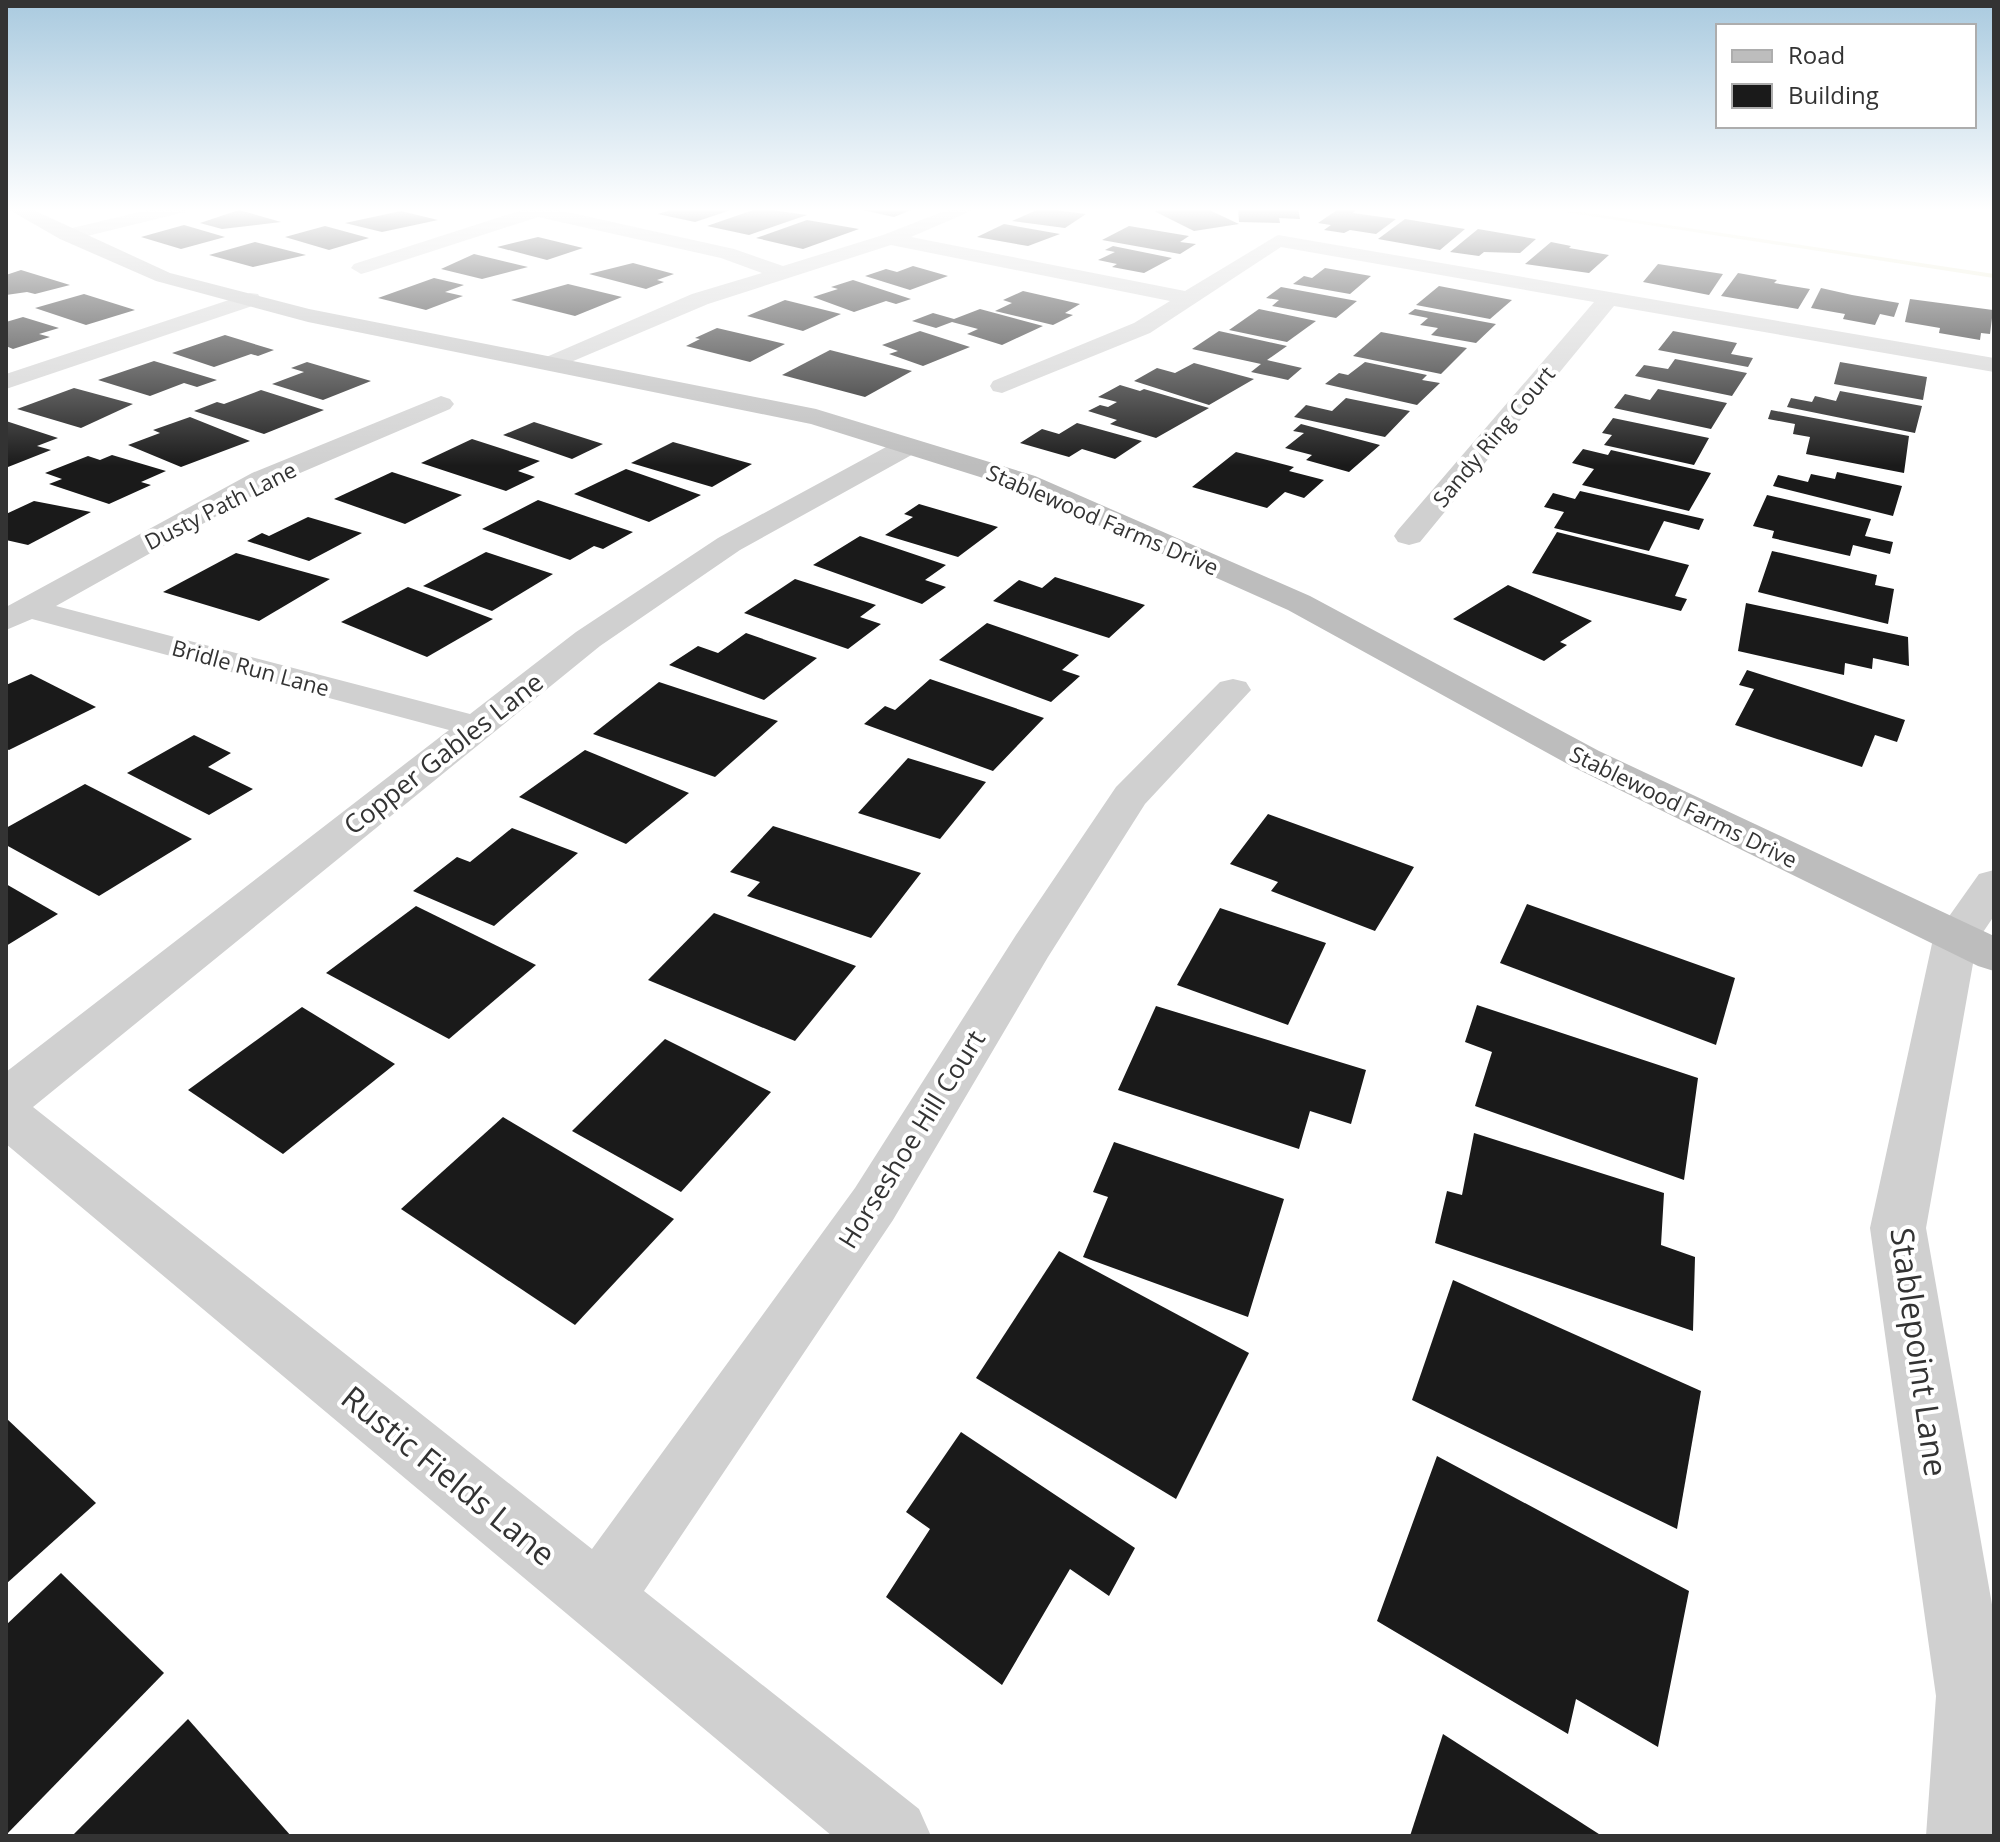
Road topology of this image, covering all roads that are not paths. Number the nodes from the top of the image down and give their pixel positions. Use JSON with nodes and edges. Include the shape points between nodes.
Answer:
{"nodes":[{"id":1,"x":230,"y":294,"type":"edge"},
{"id":2,"x":715,"y":294,"type":"edge"},
{"id":3,"x":1169,"y":294,"type":"edge"},
{"id":4,"x":1195,"y":294,"type":"edge"},
{"id":5,"x":1579,"y":294,"type":"edge"},
{"id":6,"x":1189,"y":298,"type":"junction"},
{"id":7,"x":250,"y":299,"type":"junction"},
{"id":8,"x":1608,"y":299,"type":"junction"},
{"id":9,"x":552,"y":363,"type":"junction"},
{"id":10,"x":1994,"y":365,"type":"edge"},
{"id":11,"x":6,"y":382,"type":"edge"},
{"id":12,"x":1002,"y":386,"type":"dead end"},
{"id":13,"x":441,"y":404,"type":"dead end"},
{"id":14,"x":908,"y":446,"type":"junction"},
{"id":15,"x":1409,"y":536,"type":"dead end"},
{"id":16,"x":17,"y":614,"type":"edge"},
{"id":17,"x":1233,"y":690,"type":"dead end"},
{"id":18,"x":475,"y":726,"type":"junction"},
{"id":19,"x":1994,"y":884,"type":"edge"},
{"id":20,"x":1974,"y":947,"type":"edge"},
{"id":21,"x":6,"y":1100,"type":"edge"},
{"id":22,"x":6,"y":1114,"type":"edge"},
{"id":23,"x":599,"y":1597,"type":"junction"},
{"id":24,"x":892,"y":1836,"type":"edge"},
{"id":25,"x":1965,"y":1836,"type":"edge"}],
"edges":[{"from":1,"to":7,"type":"street","name":"Stablewood Farms Drive"},
{"from":2,"to":9,"type":"street"},
{"from":3,"to":6,"type":"street"},
{"from":4,"to":6,"type":"street"},
{"from":5,"to":8,"type":"street"},
{"from":6,"to":12,"type":"street","via":[[1142,328]]},
{"from":7,"to":9,"type":"street","name":"Stablewood Farms Drive"},
{"from":7,"to":11,"type":"street"},
{"from":8,"to":10,"type":"street"},
{"from":8,"to":15,"type":"street","name":"Sandy Ring Court"},
{"from":9,"to":14,"type":"street","name":"Stablewood Farms Drive","via":[[816,417]]},
{"from":13,"to":16,"type":"street","name":"Dusty Path Lane","via":[[262,479]]},
{"from":14,"to":18,"type":"street","name":"Copper Gables Lane","via":[[729,544],[588,639]]},
{"from":14,"to":20,"type":"street","name":"Stablewood Farms Drive","via":[[1025,482],[1299,603],[1586,759]]},
{"from":16,"to":18,"type":"street","name":"Bridle Run Lane"},
{"from":17,"to":23,"type":"street","name":"Horseshoe Hill Court","via":[[1130,796],[874,1204]]},
{"from":18,"to":21,"type":"street","name":"Copper Gables Lane"},
{"from":19,"to":20,"type":"street","name":"Stablepoint Lane"},
{"from":20,"to":25,"type":"street","name":"Stablepoint Lane","via":[[1898,1228],[1972,1696]]},
{"from":22,"to":23,"type":"street","name":"Rustic Fields Lane"},
{"from":23,"to":24,"type":"street","name":"Rustic Fields Lane"}]}
